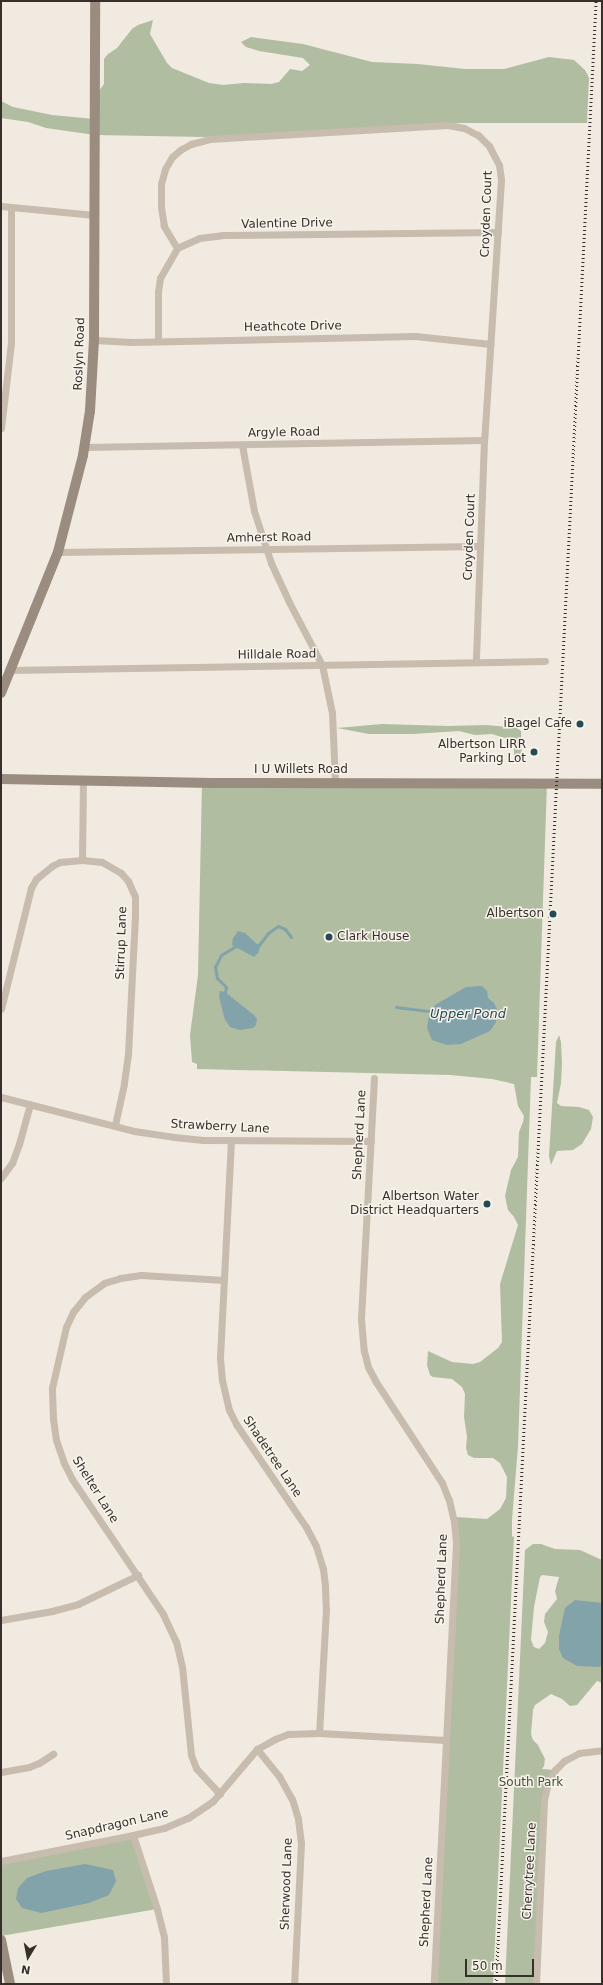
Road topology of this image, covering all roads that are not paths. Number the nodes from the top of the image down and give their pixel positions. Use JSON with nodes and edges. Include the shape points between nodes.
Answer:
{"nodes":[{"id":1,"x":94,"y":1,"type":"edge"},
{"id":2,"x":1,"y":206,"type":"edge"},
{"id":3,"x":11,"y":207,"type":"junction"},
{"id":4,"x":94,"y":215,"type":"junction"},
{"id":5,"x":498,"y":232,"type":"junction"},
{"id":6,"x":177,"y":248,"type":"junction"},
{"id":7,"x":94,"y":340,"type":"junction"},
{"id":8,"x":158,"y":341,"type":"junction"},
{"id":9,"x":491,"y":344,"type":"junction"},
{"id":10,"x":1,"y":428,"type":"edge"},
{"id":11,"x":484,"y":440,"type":"junction"},
{"id":12,"x":242,"y":444,"type":"junction"},
{"id":13,"x":85,"y":447,"type":"junction"},
{"id":14,"x":480,"y":546,"type":"junction"},
{"id":15,"x":267,"y":549,"type":"junction"},
{"id":16,"x":58,"y":552,"type":"junction"},
{"id":17,"x":545,"y":661,"type":"dead end"},
{"id":18,"x":476,"y":662,"type":"junction"},
{"id":19,"x":322,"y":665,"type":"junction"},
{"id":20,"x":10,"y":670,"type":"junction"},
{"id":21,"x":1,"y":693,"type":"edge"},
{"id":22,"x":1,"y":779,"type":"edge"},
{"id":23,"x":83,"y":781,"type":"junction"},
{"id":24,"x":335,"y":783,"type":"junction"},
{"id":25,"x":602,"y":784,"type":"edge"},
{"id":26,"x":82,"y":860,"type":"junction"},
{"id":27,"x":1,"y":1009,"type":"edge"},
{"id":28,"x":374,"y":1078,"type":"dead end"},
{"id":29,"x":1,"y":1097,"type":"edge"},
{"id":30,"x":30,"y":1104,"type":"junction"},
{"id":31,"x":115,"y":1125,"type":"junction"},
{"id":32,"x":231,"y":1140,"type":"junction"},
{"id":33,"x":371,"y":1141,"type":"junction"},
{"id":34,"x":1,"y":1178,"type":"edge"},
{"id":35,"x":224,"y":1280,"type":"junction"},
{"id":36,"x":138,"y":1575,"type":"junction"},
{"id":37,"x":1,"y":1620,"type":"edge"},
{"id":38,"x":319,"y":1733,"type":"junction"},
{"id":39,"x":446,"y":1740,"type":"junction"},
{"id":40,"x":257,"y":1749,"type":"junction"},
{"id":41,"x":602,"y":1750,"type":"edge"},
{"id":42,"x":53,"y":1754,"type":"dead end"},
{"id":43,"x":1,"y":1772,"type":"edge"},
{"id":44,"x":220,"y":1794,"type":"junction"},
{"id":45,"x":133,"y":1835,"type":"junction"},
{"id":46,"x":1,"y":1861,"type":"edge"},
{"id":47,"x":1,"y":1940,"type":"edge"},
{"id":48,"x":10,"y":1984,"type":"edge"},
{"id":49,"x":166,"y":1984,"type":"edge"},
{"id":50,"x":294,"y":1984,"type":"edge"},
{"id":51,"x":434,"y":1984,"type":"edge"},
{"id":52,"x":536,"y":1984,"type":"edge"}],
"edges":[{"from":1,"to":4,"type":"main road","name":"Roslyn Road"},
{"from":2,"to":3,"type":"street"},
{"from":3,"to":4,"type":"street"},
{"from":3,"to":10,"type":"street","via":[[11,343]]},
{"from":4,"to":7,"type":"main road","name":"Roslyn Road"},
{"from":5,"to":6,"type":"street","name":"Valentine Drive","via":[[222,235],[199,238]]},
{"from":5,"to":6,"type":"street","name":"Croyden Court","via":[[501,180],[496,157],[478,135],[464,128],[448,125],[210,139],[186,146],[168,163],[161,184],[164,226]]},
{"from":5,"to":9,"type":"street","name":"Croyden Court"},
{"from":6,"to":8,"type":"street","via":[[160,278]]},
{"from":7,"to":8,"type":"street","name":"Heathcote Drive"},
{"from":7,"to":13,"type":"main road","name":"Roslyn Road"},
{"from":8,"to":9,"type":"street","name":"Heathcote Drive","via":[[415,336]]},
{"from":9,"to":11,"type":"street","name":"Croyden Court"},
{"from":11,"to":12,"type":"street","name":"Argyle Road"},
{"from":11,"to":14,"type":"street","name":"Croyden Court"},
{"from":12,"to":13,"type":"street","name":"Argyle Road"},
{"from":12,"to":15,"type":"street","via":[[254,511]]},
{"from":13,"to":16,"type":"main road","name":"Roslyn Road"},
{"from":14,"to":15,"type":"street","name":"Amherst Road"},
{"from":14,"to":18,"type":"street","name":"Croyden Court"},
{"from":15,"to":16,"type":"street","name":"Amherst Road"},
{"from":15,"to":19,"type":"street","via":[[289,602]]},
{"from":16,"to":20,"type":"main road","name":"Roslyn Road"},
{"from":17,"to":18,"type":"street","name":"Hilldale Road"},
{"from":18,"to":19,"type":"street","name":"Hilldale Road"},
{"from":19,"to":20,"type":"street","name":"Hilldale Road"},
{"from":19,"to":24,"type":"street","via":[[332,713]]},
{"from":20,"to":21,"type":"main road","name":"Roslyn Road"},
{"from":22,"to":23,"type":"main road","name":"I U Willets Road"},
{"from":23,"to":24,"type":"main road","name":"I U Willets Road"},
{"from":23,"to":26,"type":"street"},
{"from":24,"to":25,"type":"main road","name":"I U Willets Road"},
{"from":26,"to":27,"type":"street","name":"Stirrup Lane","via":[[60,862],[52,866],[36,879],[31,888]]},
{"from":26,"to":31,"type":"street","name":"Stirrup Lane","via":[[102,862],[115,868],[128,881],[135,897],[128,1054]]},
{"from":28,"to":33,"type":"street","name":"Shepherd Lane"},
{"from":29,"to":30,"type":"street","name":"Strawberry Lane"},
{"from":30,"to":31,"type":"street","name":"Strawberry Lane"},
{"from":30,"to":34,"type":"street","via":[[12,1163]]},
{"from":31,"to":32,"type":"street","name":"Strawberry Lane","via":[[174,1137]]},
{"from":32,"to":33,"type":"street","name":"Strawberry Lane"},
{"from":32,"to":35,"type":"street","name":"Shadetree Lane"},
{"from":33,"to":39,"type":"street","name":"Shepherd Lane","via":[[361,1319],[364,1350],[368,1367],[376,1382],[442,1483],[454,1521],[456,1544]]},
{"from":35,"to":36,"type":"street","name":"Shelter Lane","via":[[140,1275],[120,1278],[104,1283],[85,1297],[72,1312],[66,1327],[52,1388],[56,1440],[72,1479]]},
{"from":35,"to":38,"type":"street","name":"Shadetree Lane","via":[[220,1358],[229,1410],[248,1443],[306,1527],[316,1546],[323,1570],[326,1609]]},
{"from":36,"to":37,"type":"street","via":[[78,1604]]},
{"from":36,"to":44,"type":"street","name":"Shelter Lane","via":[[164,1614],[176,1642],[182,1667],[191,1755],[196,1768]]},
{"from":38,"to":39,"type":"street","name":"Snapdragon Lane"},
{"from":38,"to":40,"type":"street","name":"Snapdragon Lane","via":[[288,1734]]},
{"from":39,"to":51,"type":"street","name":"Shepherd Lane"},
{"from":40,"to":44,"type":"street","name":"Snapdragon Lane"},
{"from":40,"to":50,"type":"street","name":"Sherwood Lane","via":[[279,1776],[292,1799],[298,1819],[301,1844]]},
{"from":41,"to":52,"type":"street","name":"Cherrytree Lane","via":[[579,1752],[561,1764],[548,1783],[544,1800]]},
{"from":42,"to":43,"type":"street","via":[[29,1767]]},
{"from":44,"to":45,"type":"street","name":"Snapdragon Lane","via":[[188,1818],[164,1828]]},
{"from":45,"to":46,"type":"street","name":"Snapdragon Lane"},
{"from":45,"to":49,"type":"street","via":[[164,1937]]},
{"from":47,"to":48,"type":"main road"}]}
